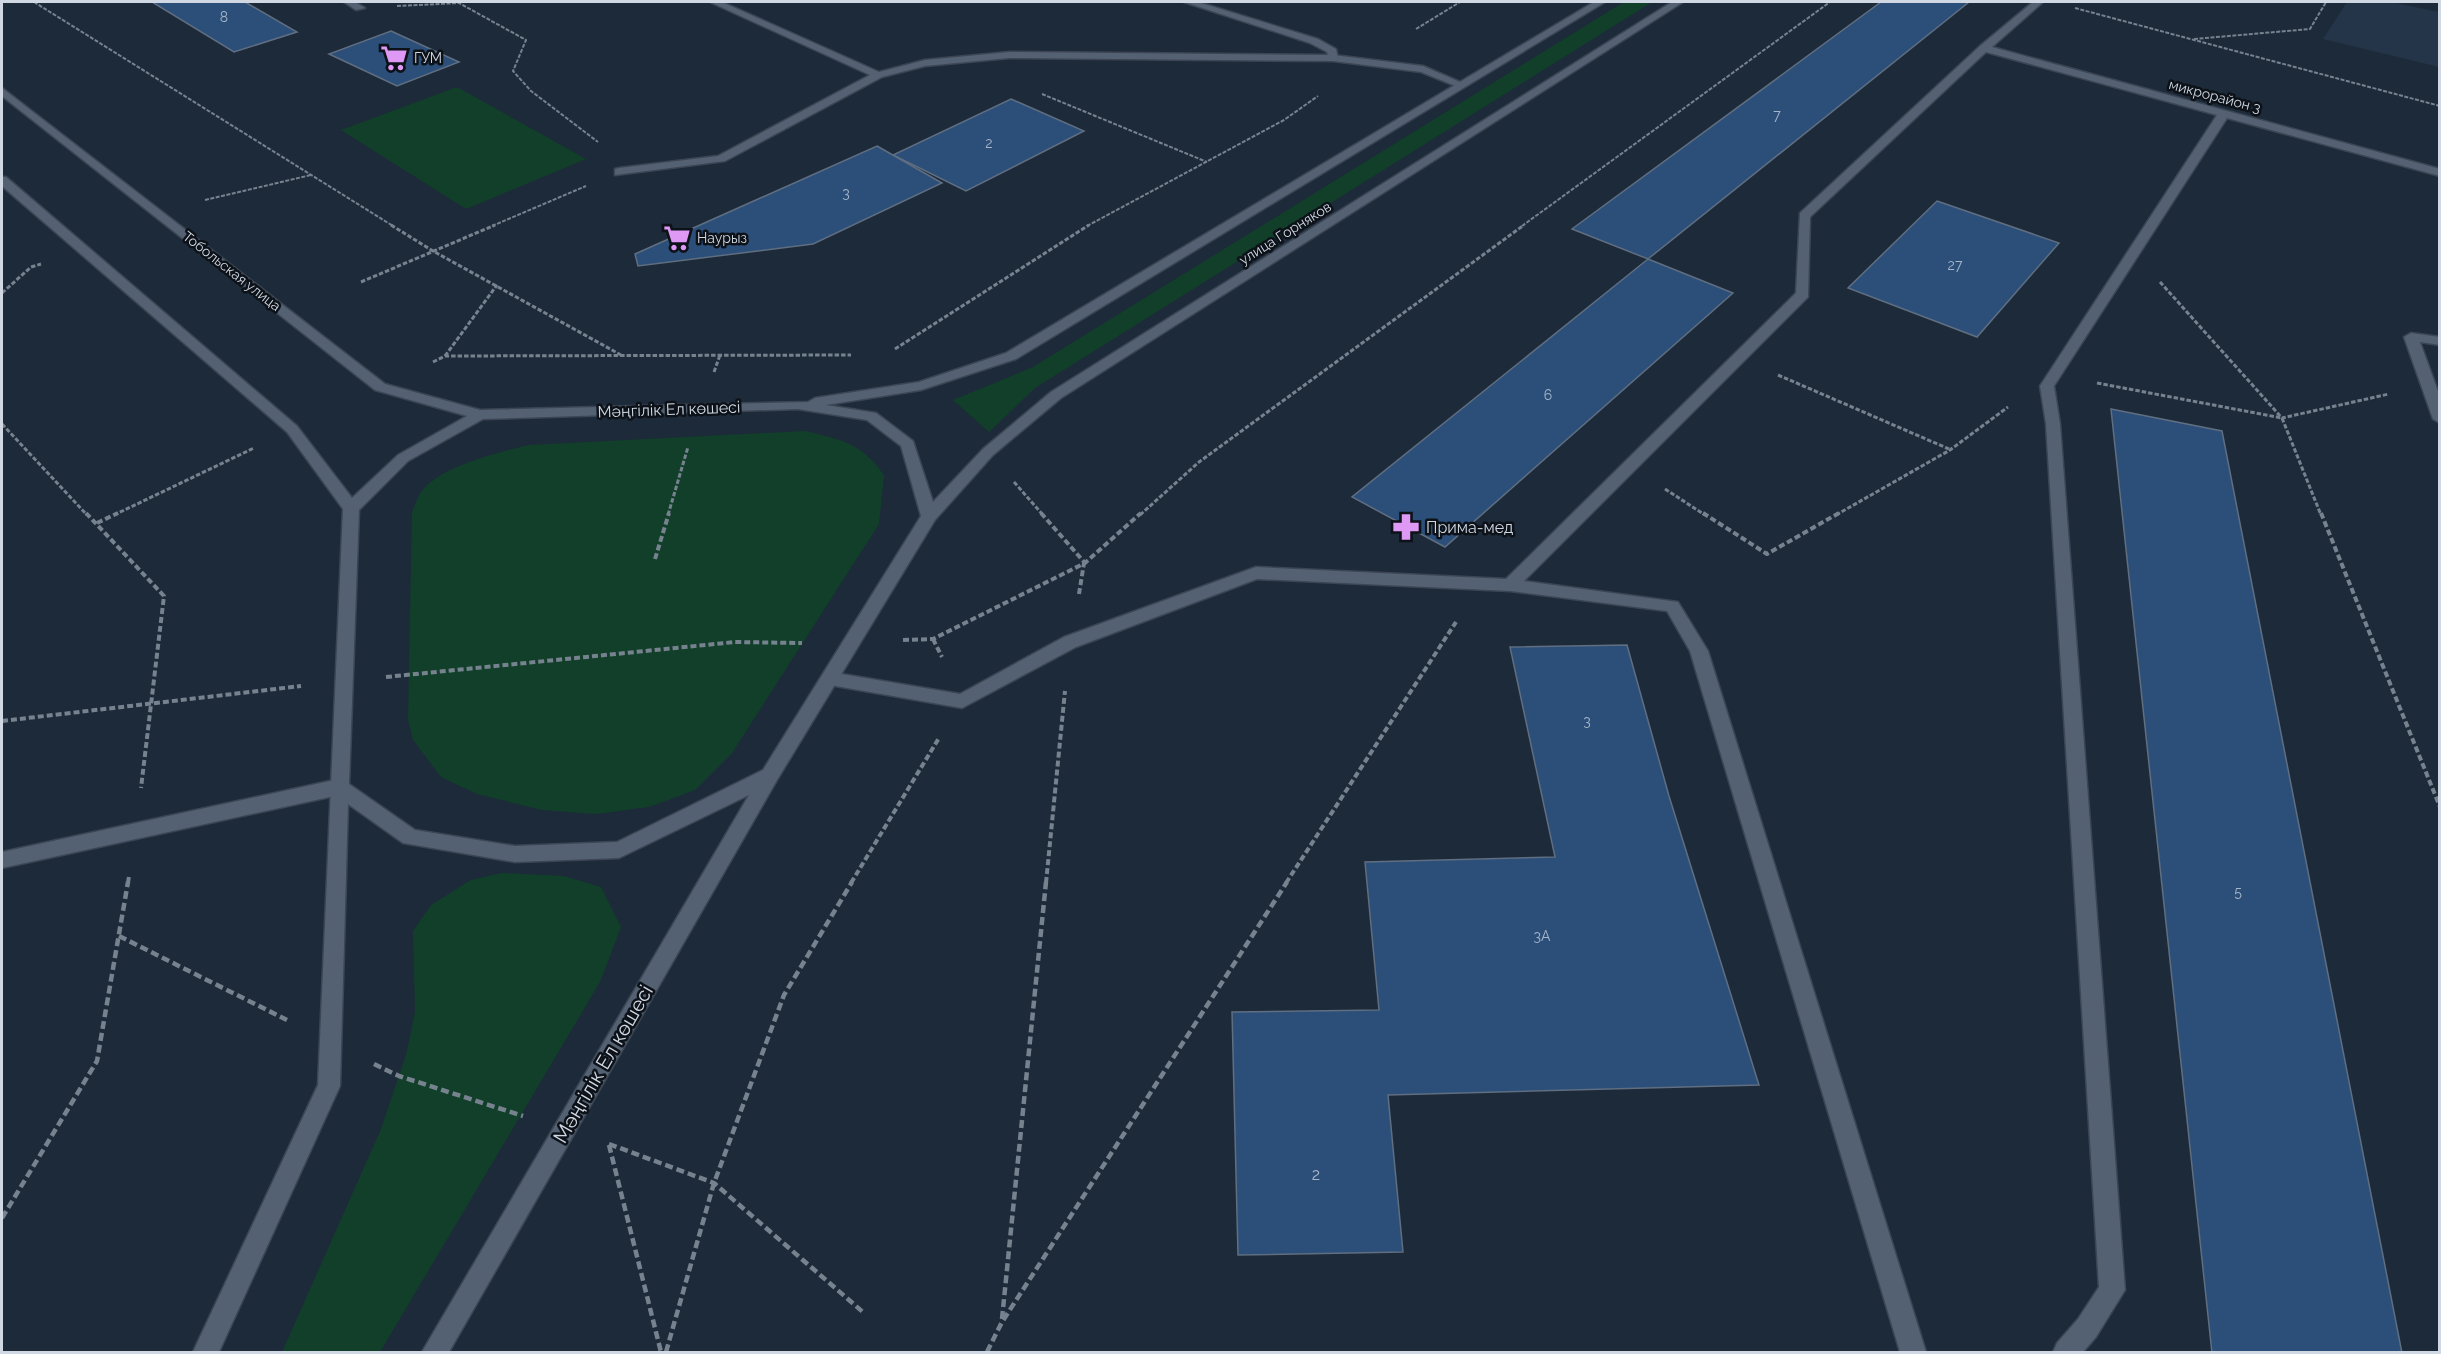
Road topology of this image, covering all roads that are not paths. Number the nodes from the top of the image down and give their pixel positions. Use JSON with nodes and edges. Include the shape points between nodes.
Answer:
{"nodes":[{"id":1,"x":349,"y":2,"type":"edge"},
{"id":2,"x":715,"y":2,"type":"edge"},
{"id":3,"x":1189,"y":2,"type":"edge"},
{"id":4,"x":1600,"y":2,"type":"edge"},
{"id":5,"x":1678,"y":2,"type":"edge"},
{"id":6,"x":2038,"y":2,"type":"edge"},
{"id":7,"x":360,"y":8,"type":"road end"},
{"id":8,"x":1984,"y":48,"type":"junction"},
{"id":9,"x":1333,"y":58,"type":"junction"},
{"id":10,"x":878,"y":75,"type":"junction"},
{"id":11,"x":1462,"y":85,"type":"junction"},
{"id":12,"x":2,"y":91,"type":"edge"},
{"id":13,"x":2224,"y":114,"type":"junction"},
{"id":14,"x":619,"y":172,"type":"road end"},
{"id":15,"x":2439,"y":173,"type":"edge"},
{"id":16,"x":2,"y":180,"type":"edge"},
{"id":17,"x":2439,"y":341,"type":"edge"},
{"id":18,"x":798,"y":405,"type":"junction"},
{"id":19,"x":480,"y":415,"type":"junction"},
{"id":20,"x":2439,"y":419,"type":"edge"},
{"id":21,"x":351,"y":508,"type":"junction"},
{"id":22,"x":929,"y":516,"type":"junction"},
{"id":23,"x":1510,"y":585,"type":"junction"},
{"id":24,"x":830,"y":679,"type":"junction"},
{"id":25,"x":770,"y":774,"type":"junction"},
{"id":26,"x":339,"y":787,"type":"junction"},
{"id":27,"x":2,"y":860,"type":"edge"},
{"id":28,"x":207,"y":1353,"type":"edge"},
{"id":29,"x":435,"y":1353,"type":"edge"},
{"id":30,"x":1913,"y":1353,"type":"edge"},
{"id":31,"x":2066,"y":1353,"type":"edge"}],
"edges":[{"from":1,"to":7,"type":"street"},
{"from":2,"to":10,"type":"street"},
{"from":3,"to":9,"type":"street","via":[[1314,41],[1332,51]]},
{"from":4,"to":11,"type":"street"},
{"from":5,"to":22,"type":"street","name":"улица Горняков","via":[[1056,395],[987,452]]},
{"from":6,"to":8,"type":"street"},
{"from":8,"to":13,"type":"street","name":"микрорайон 3"},
{"from":8,"to":23,"type":"street","via":[[1804,216],[1803,294]]},
{"from":9,"to":10,"type":"street","via":[[1009,55],[925,63]]},
{"from":9,"to":11,"type":"street","via":[[1422,69]]},
{"from":10,"to":14,"type":"street","via":[[721,159]]},
{"from":11,"to":18,"type":"street","via":[[1011,356],[921,386]]},
{"from":12,"to":19,"type":"street","name":"Тобольская улица","via":[[380,387]]},
{"from":13,"to":15,"type":"street","name":"микрорайон 3"},
{"from":13,"to":31,"type":"street","via":[[2047,386],[2053,424],[2112,1290]]},
{"from":16,"to":21,"type":"street","via":[[292,429]]},
{"from":17,"to":20,"type":"street","via":[[2411,337]]},
{"from":18,"to":19,"type":"street","name":"Мәңгілік Ел көшесі"},
{"from":18,"to":22,"type":"street","name":"Мәңгілік Ел көшесі","via":[[871,416],[908,444]]},
{"from":19,"to":21,"type":"street","name":"Мәңгілік Ел көшесі","via":[[403,458]]},
{"from":21,"to":26,"type":"street"},
{"from":22,"to":24,"type":"street","name":"Мәңгілік Ел көшесі"},
{"from":23,"to":24,"type":"street","via":[[1256,573],[1070,642],[962,701]]},
{"from":23,"to":30,"type":"street","via":[[1672,606],[1699,651]]},
{"from":24,"to":25,"type":"street","name":"Мәңгілік Ел көшесі"},
{"from":25,"to":26,"type":"street","via":[[619,850],[515,854],[410,837]]},
{"from":25,"to":29,"type":"street","name":"Мәңгілік Ел көшесі"},
{"from":26,"to":27,"type":"street"},
{"from":26,"to":28,"type":"street","via":[[329,1086]]}]}
